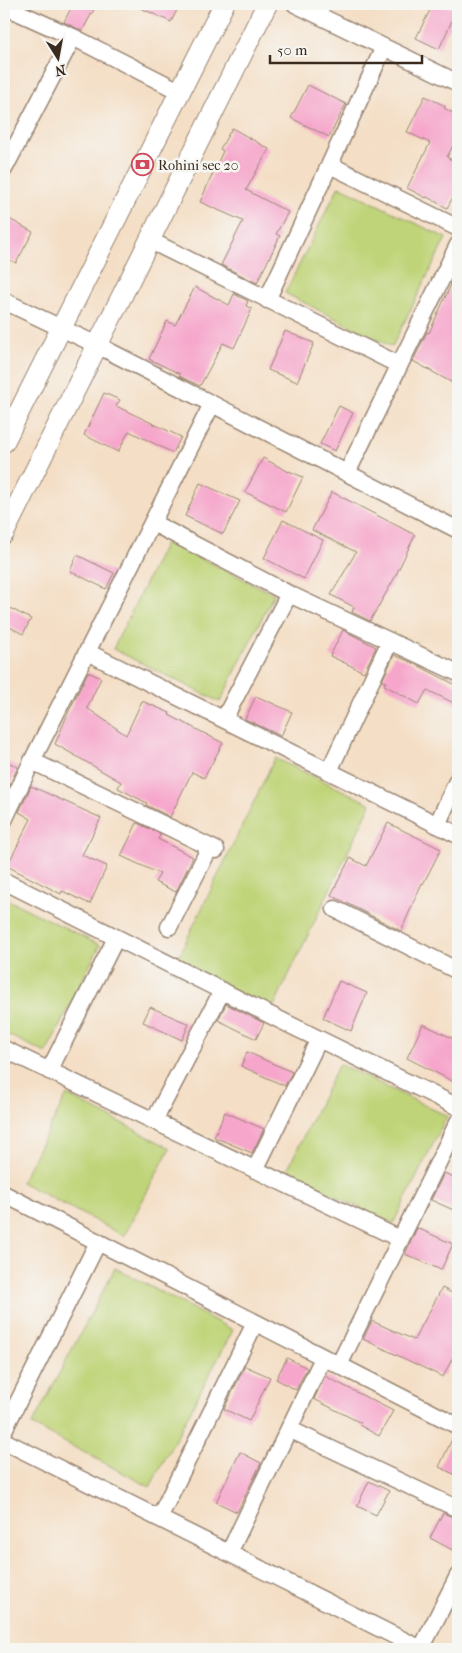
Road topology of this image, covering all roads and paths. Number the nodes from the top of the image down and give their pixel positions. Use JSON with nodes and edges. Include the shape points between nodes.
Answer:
{"nodes":[{"id":1,"x":224,"y":4,"type":"edge"},
{"id":2,"x":267,"y":4,"type":"edge"},
{"id":3,"x":295,"y":4,"type":"edge"},
{"id":4,"x":4,"y":6,"type":"edge"},
{"id":5,"x":73,"y":37,"type":"junction"},
{"id":6,"x":384,"y":47,"type":"junction"},
{"id":7,"x":458,"y":83,"type":"edge"},
{"id":8,"x":180,"y":91,"type":"junction"},
{"id":9,"x":330,"y":165,"type":"junction"},
{"id":10,"x":4,"y":169,"type":"edge"},
{"id":11,"x":458,"y":228,"type":"edge"},
{"id":12,"x":149,"y":240,"type":"junction"},
{"id":13,"x":458,"y":245,"type":"edge"},
{"id":14,"x":267,"y":300,"type":"junction"},
{"id":15,"x":4,"y":301,"type":"edge"},
{"id":16,"x":61,"y":328,"type":"junction"},
{"id":17,"x":97,"y":345,"type":"junction"},
{"id":18,"x":399,"y":365,"type":"junction"},
{"id":19,"x":212,"y":404,"type":"junction"},
{"id":20,"x":4,"y":442,"type":"edge"},
{"id":21,"x":347,"y":473,"type":"junction"},
{"id":22,"x":153,"y":523,"type":"junction"},
{"id":23,"x":456,"y":523,"type":"edge"},
{"id":24,"x":4,"y":533,"type":"edge"},
{"id":25,"x":289,"y":594,"type":"junction"},
{"id":26,"x":390,"y":641,"type":"junction"},
{"id":27,"x":87,"y":652,"type":"junction"},
{"id":28,"x":458,"y":673,"type":"edge"},
{"id":29,"x":224,"y":719,"type":"junction"},
{"id":30,"x":32,"y":761,"type":"junction"},
{"id":31,"x":329,"y":771,"type":"junction"},
{"id":32,"x":458,"y":779,"type":"edge"},
{"id":33,"x":4,"y":820,"type":"edge"},
{"id":34,"x":437,"y":825,"type":"junction"},
{"id":35,"x":458,"y":835,"type":"edge"},
{"id":36,"x":4,"y":881,"type":"edge"},
{"id":37,"x":335,"y":909,"type":"dead end"},
{"id":38,"x":168,"y":927,"type":"dead end"},
{"id":39,"x":116,"y":938,"type":"junction"},
{"id":40,"x":458,"y":971,"type":"edge"},
{"id":41,"x":222,"y":991,"type":"junction"},
{"id":42,"x":319,"y":1039,"type":"junction"},
{"id":43,"x":4,"y":1050,"type":"edge"},
{"id":44,"x":49,"y":1071,"type":"junction"},
{"id":45,"x":458,"y":1107,"type":"edge"},
{"id":46,"x":154,"y":1121,"type":"junction"},
{"id":47,"x":458,"y":1122,"type":"edge"},
{"id":48,"x":255,"y":1170,"type":"junction"},
{"id":49,"x":4,"y":1194,"type":"edge"},
{"id":50,"x":400,"y":1239,"type":"junction"},
{"id":51,"x":98,"y":1242,"type":"junction"},
{"id":52,"x":255,"y":1323,"type":"junction"},
{"id":53,"x":323,"y":1358,"type":"junction"},
{"id":54,"x":338,"y":1364,"type":"junction"},
{"id":55,"x":456,"y":1419,"type":"edge"},
{"id":56,"x":289,"y":1429,"type":"junction"},
{"id":57,"x":4,"y":1430,"type":"edge"},
{"id":58,"x":4,"y":1441,"type":"edge"},
{"id":59,"x":458,"y":1509,"type":"edge"},
{"id":60,"x":159,"y":1518,"type":"junction"},
{"id":61,"x":229,"y":1553,"type":"junction"},
{"id":62,"x":458,"y":1576,"type":"edge"},
{"id":63,"x":421,"y":1649,"type":"edge"}],
"edges":[{"from":1,"to":8,"type":"street"},
{"from":2,"to":12,"type":"street"},
{"from":3,"to":6,"type":"street"},
{"from":4,"to":5,"type":"street"},
{"from":5,"to":8,"type":"street"},
{"from":5,"to":10,"type":"street"},
{"from":6,"to":7,"type":"street"},
{"from":6,"to":9,"type":"street"},
{"from":8,"to":16,"type":"street"},
{"from":9,"to":11,"type":"street"},
{"from":9,"to":14,"type":"street"},
{"from":12,"to":14,"type":"street"},
{"from":12,"to":17,"type":"street"},
{"from":13,"to":18,"type":"street"},
{"from":14,"to":18,"type":"street"},
{"from":15,"to":16,"type":"street"},
{"from":16,"to":17,"type":"street"},
{"from":16,"to":20,"type":"street"},
{"from":17,"to":19,"type":"street"},
{"from":17,"to":24,"type":"street"},
{"from":18,"to":21,"type":"street"},
{"from":19,"to":21,"type":"street"},
{"from":19,"to":22,"type":"street"},
{"from":21,"to":23,"type":"street"},
{"from":22,"to":25,"type":"street"},
{"from":22,"to":27,"type":"street"},
{"from":25,"to":26,"type":"street"},
{"from":25,"to":29,"type":"street"},
{"from":26,"to":28,"type":"street"},
{"from":26,"to":31,"type":"street"},
{"from":27,"to":29,"type":"street"},
{"from":27,"to":30,"type":"street"},
{"from":29,"to":31,"type":"street"},
{"from":30,"to":33,"type":"street"},
{"from":30,"to":38,"type":"street","via":[[213,849]]},
{"from":31,"to":34,"type":"street"},
{"from":32,"to":34,"type":"street"},
{"from":34,"to":35,"type":"street"},
{"from":36,"to":39,"type":"street"},
{"from":37,"to":40,"type":"street"},
{"from":39,"to":41,"type":"street"},
{"from":39,"to":44,"type":"street"},
{"from":41,"to":42,"type":"street"},
{"from":41,"to":46,"type":"street"},
{"from":42,"to":45,"type":"street"},
{"from":42,"to":48,"type":"street"},
{"from":43,"to":44,"type":"street"},
{"from":44,"to":46,"type":"street"},
{"from":46,"to":48,"type":"street"},
{"from":47,"to":50,"type":"street"},
{"from":48,"to":50,"type":"street"},
{"from":49,"to":51,"type":"street"},
{"from":50,"to":54,"type":"street"},
{"from":51,"to":52,"type":"street"},
{"from":51,"to":57,"type":"street"},
{"from":52,"to":53,"type":"street"},
{"from":52,"to":60,"type":"street"},
{"from":53,"to":54,"type":"street"},
{"from":53,"to":56,"type":"street"},
{"from":54,"to":55,"type":"street"},
{"from":56,"to":59,"type":"street"},
{"from":56,"to":61,"type":"street"},
{"from":58,"to":60,"type":"street"},
{"from":60,"to":61,"type":"street"},
{"from":61,"to":63,"type":"street"},
{"from":62,"to":63,"type":"street"}]}
